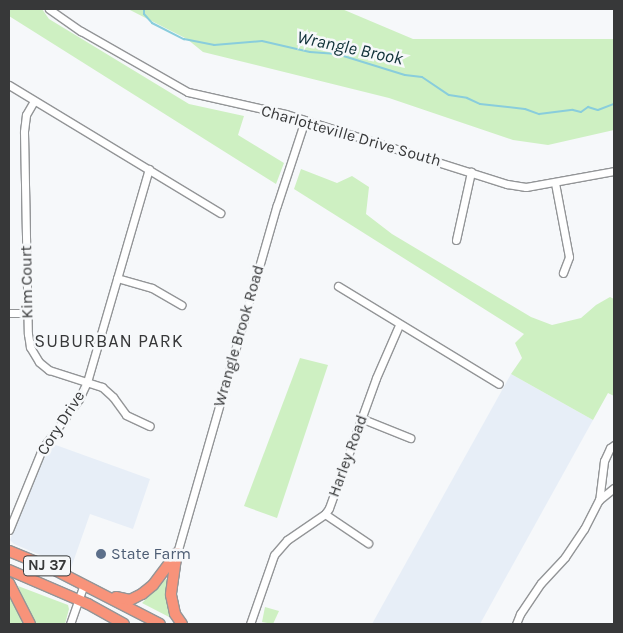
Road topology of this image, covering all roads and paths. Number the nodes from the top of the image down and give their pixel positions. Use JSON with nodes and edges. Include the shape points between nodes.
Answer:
{"nodes":[{"id":1,"x":49,"y":9,"type":"edge"},
{"id":2,"x":9,"y":85,"type":"edge"},
{"id":3,"x":34,"y":101,"type":"junction"},
{"id":4,"x":305,"y":120,"type":"junction"},
{"id":5,"x":149,"y":169,"type":"junction"},
{"id":6,"x":614,"y":171,"type":"edge"},
{"id":7,"x":471,"y":172,"type":"junction"},
{"id":8,"x":556,"y":183,"type":"junction"},
{"id":9,"x":220,"y":213,"type":"dead end"},
{"id":10,"x":456,"y":240,"type":"dead end"},
{"id":11,"x":563,"y":273,"type":"dead end"},
{"id":12,"x":117,"y":278,"type":"junction"},
{"id":13,"x":338,"y":286,"type":"dead end"},
{"id":14,"x":182,"y":305,"type":"dead end"},
{"id":15,"x":9,"y":313,"type":"edge"},
{"id":16,"x":28,"y":313,"type":"junction"},
{"id":17,"x":400,"y":324,"type":"junction"},
{"id":18,"x":87,"y":382,"type":"junction"},
{"id":19,"x":499,"y":384,"type":"dead end"},
{"id":20,"x":363,"y":419,"type":"junction"},
{"id":21,"x":150,"y":426,"type":"dead end"},
{"id":22,"x":410,"y":438,"type":"dead end"},
{"id":23,"x":614,"y":445,"type":"edge"},
{"id":24,"x":614,"y":488,"type":"edge"},
{"id":25,"x":599,"y":500,"type":"junction"},
{"id":26,"x":325,"y":514,"type":"junction"},
{"id":27,"x":9,"y":530,"type":"edge"},
{"id":28,"x":368,"y":542,"type":"dead end"},
{"id":29,"x":9,"y":551,"type":"edge"},
{"id":30,"x":177,"y":554,"type":"junction"},
{"id":31,"x":9,"y":570,"type":"edge"},
{"id":32,"x":9,"y":583,"type":"edge"},
{"id":33,"x":84,"y":584,"type":"junction"},
{"id":34,"x":105,"y":595,"type":"junction"},
{"id":35,"x":78,"y":600,"type":"junction"},
{"id":36,"x":30,"y":624,"type":"edge"},
{"id":37,"x":70,"y":624,"type":"edge"},
{"id":38,"x":124,"y":624,"type":"edge"},
{"id":39,"x":160,"y":624,"type":"edge"},
{"id":40,"x":182,"y":624,"type":"edge"},
{"id":41,"x":250,"y":624,"type":"edge"},
{"id":42,"x":516,"y":624,"type":"edge"}],
"edges":[{"from":1,"to":4,"type":"street","name":"Charlotteville Drive South","via":[[188,92]]},
{"from":2,"to":3,"type":"street"},
{"from":3,"to":5,"type":"street"},
{"from":3,"to":16,"type":"street","name":"Kim Court","via":[[26,115],[24,132]]},
{"from":4,"to":7,"type":"street","name":"Charlotteville Drive South"},
{"from":4,"to":30,"type":"street","name":"Wrangle Brook Road","via":[[277,205]]},
{"from":5,"to":9,"type":"street"},
{"from":5,"to":12,"type":"street","name":"Cory Drive"},
{"from":6,"to":8,"type":"street","name":"Charlotteville Drive South"},
{"from":7,"to":8,"type":"street","name":"Charlotteville Drive South","via":[[526,187]]},
{"from":7,"to":10,"type":"street"},
{"from":8,"to":11,"type":"street","via":[[568,257]]},
{"from":12,"to":14,"type":"street","via":[[152,288]]},
{"from":12,"to":18,"type":"street","name":"Cory Drive"},
{"from":13,"to":17,"type":"street"},
{"from":15,"to":16,"type":"street"},
{"from":16,"to":18,"type":"street","name":"Kim Court","via":[[29,342],[39,362],[54,372]]},
{"from":17,"to":19,"type":"street"},
{"from":17,"to":20,"type":"street","name":"Harley Road","via":[[376,378]]},
{"from":18,"to":21,"type":"street","name":"Kim Court","via":[[106,390],[126,415]]},
{"from":18,"to":27,"type":"street","name":"Cory Drive","via":[[79,399],[42,449]]},
{"from":20,"to":22,"type":"street"},
{"from":20,"to":26,"type":"street","name":"Harley Road"},
{"from":23,"to":25,"type":"street","via":[[604,460]]},
{"from":24,"to":25,"type":"street"},
{"from":25,"to":42,"type":"street","via":[[584,530],[541,584]]},
{"from":26,"to":28,"type":"street"},
{"from":26,"to":41,"type":"street","name":"Harley Road","via":[[287,540],[274,555]]},
{"from":29,"to":33,"type":"highway","number":"NJ 37"},
{"from":30,"to":34,"type":"highway","via":[[153,585],[136,598],[130,600]]},
{"from":30,"to":40,"type":"highway","via":[[171,596],[175,614]]},
{"from":31,"to":35,"type":"highway","number":"NJ 37"},
{"from":32,"to":36,"type":"highway"},
{"from":33,"to":34,"type":"highway","number":"NJ 37"},
{"from":33,"to":35,"type":"street"},
{"from":34,"to":39,"type":"highway","number":"NJ 37"},
{"from":35,"to":37,"type":"street"},
{"from":35,"to":38,"type":"highway","number":"NJ 37"}]}
